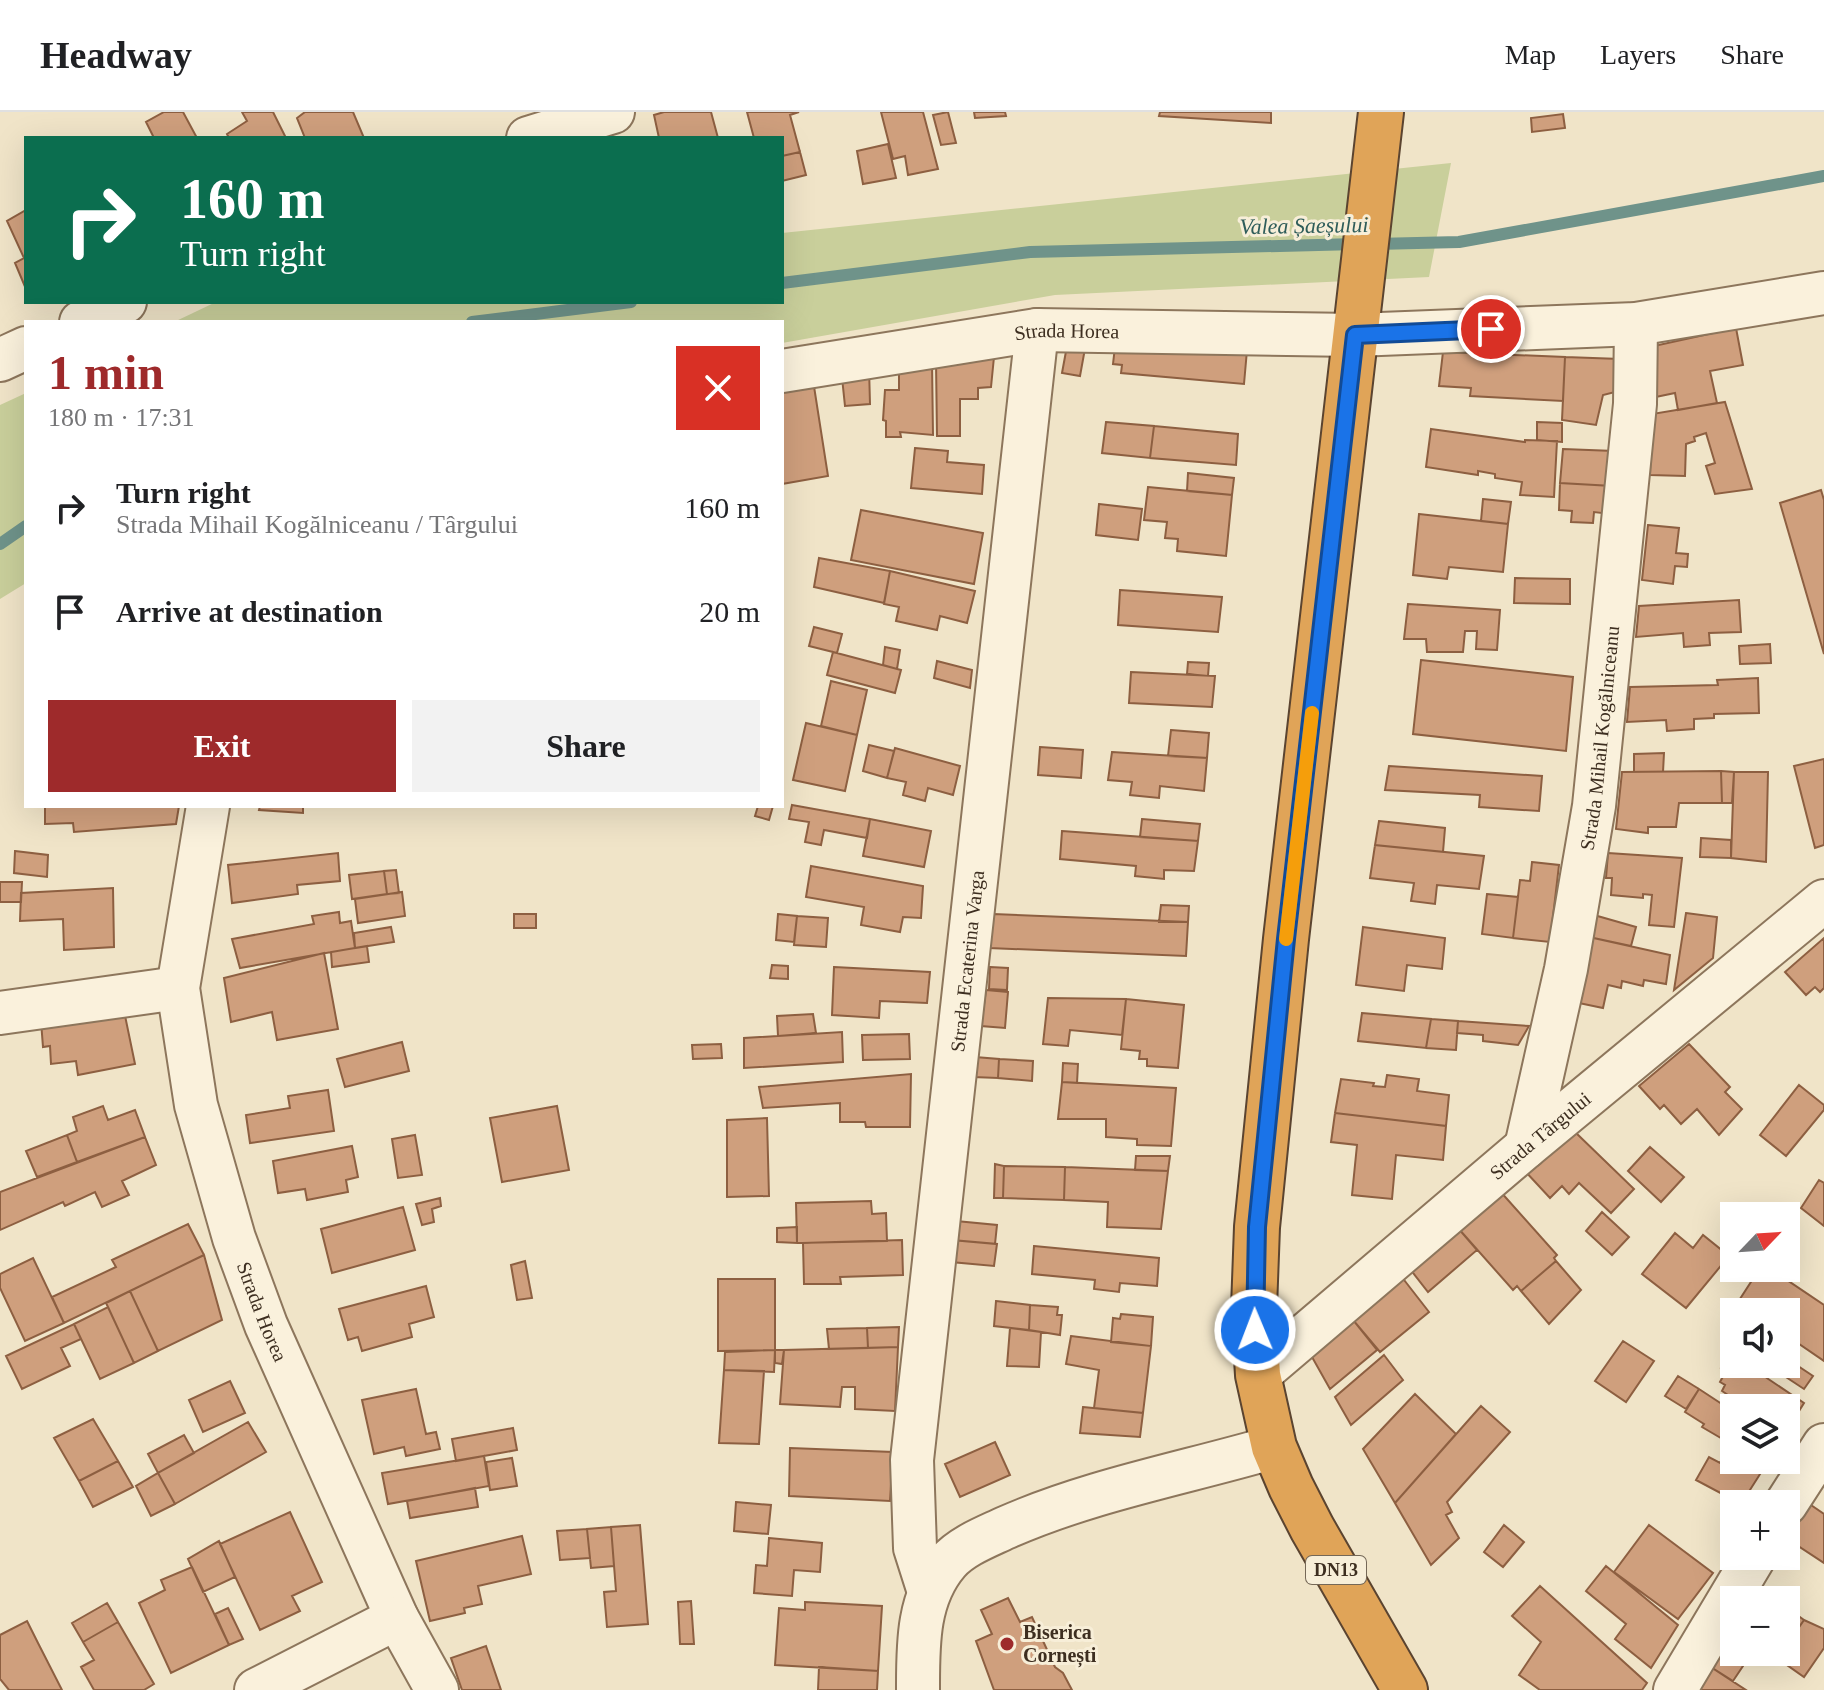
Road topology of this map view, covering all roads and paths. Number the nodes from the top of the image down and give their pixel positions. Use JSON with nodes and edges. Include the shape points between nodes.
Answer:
{"nodes":[{"id":1,"x":613,"y":112,"type":"edge"},
{"id":2,"x":1380,"y":125,"type":"edge"},
{"id":3,"x":535,"y":136,"type":"edge"},
{"id":4,"x":1824,"y":293,"type":"edge"},
{"id":5,"x":121,"y":304,"type":"edge"},
{"id":6,"x":85,"y":320,"type":"edge"},
{"id":7,"x":1356,"y":323,"type":"junction"},
{"id":8,"x":1636,"y":324,"type":"junction"},
{"id":9,"x":1037,"y":330,"type":"junction"},
{"id":10,"x":24,"y":349,"type":"edge"},
{"id":11,"x":0,"y":360,"type":"edge"},
{"id":12,"x":784,"y":371,"type":"edge"},
{"id":13,"x":208,"y":808,"type":"edge"},
{"id":14,"x":1824,"y":901,"type":"edge"},
{"id":15,"x":178,"y":988,"type":"junction"},
{"id":16,"x":0,"y":1013,"type":"edge"},
{"id":17,"x":1526,"y":1147,"type":"junction"},
{"id":18,"x":1258,"y":1375,"type":"junction"},
{"id":19,"x":1824,"y":1445,"type":"edge"},
{"id":20,"x":1274,"y":1447,"type":"junction"},
{"id":21,"x":1795,"y":1490,"type":"edge"},
{"id":22,"x":1747,"y":1570,"type":"edge"},
{"id":23,"x":929,"y":1592,"type":"junction"},
{"id":24,"x":397,"y":1618,"type":"junction"},
{"id":25,"x":256,"y":1690,"type":"edge"},
{"id":26,"x":437,"y":1690,"type":"edge"},
{"id":27,"x":918,"y":1690,"type":"edge"},
{"id":28,"x":1405,"y":1690,"type":"edge"},
{"id":29,"x":1675,"y":1690,"type":"edge"}],
"edges":[{"from":1,"to":3,"type":"street"},
{"from":2,"to":7,"type":"highway","number":"DN13"},
{"from":4,"to":8,"type":"street","name":"Strada Horea"},
{"from":5,"to":6,"type":"street"},
{"from":7,"to":8,"type":"street","name":"Strada Horea"},
{"from":7,"to":9,"type":"street","name":"Strada Horea"},
{"from":7,"to":18,"type":"highway","number":"DN13","via":[[1257,1227]]},
{"from":8,"to":17,"type":"street","name":"Strada Mihail Kogălniceanu","via":[[1635,404],[1594,806],[1566,969]]},
{"from":9,"to":12,"type":"street","name":"Strada Horea"},
{"from":9,"to":23,"type":"street","name":"Strada Ecaterina Varga","via":[[912,1460],[915,1548]]},
{"from":10,"to":11,"type":"street"},
{"from":13,"to":15,"type":"street","name":"Strada Horea"},
{"from":14,"to":17,"type":"street","name":"Strada Târgului"},
{"from":15,"to":16,"type":"street"},
{"from":15,"to":24,"type":"street","name":"Strada Horea","via":[[196,1105],[234,1238],[266,1325]]},
{"from":17,"to":18,"type":"street","name":"Strada Târgului"},
{"from":18,"to":20,"type":"highway","number":"DN13"},
{"from":19,"to":21,"type":"street"},
{"from":20,"to":23,"type":"street","via":[[1035,1515],[958,1554]]},
{"from":20,"to":28,"type":"highway","number":"DN13","via":[[1312,1528]]},
{"from":22,"to":29,"type":"street"},
{"from":23,"to":27,"type":"street","via":[[920,1622]]},
{"from":24,"to":25,"type":"street"},
{"from":24,"to":26,"type":"street","name":"Strada Horea"}]}
